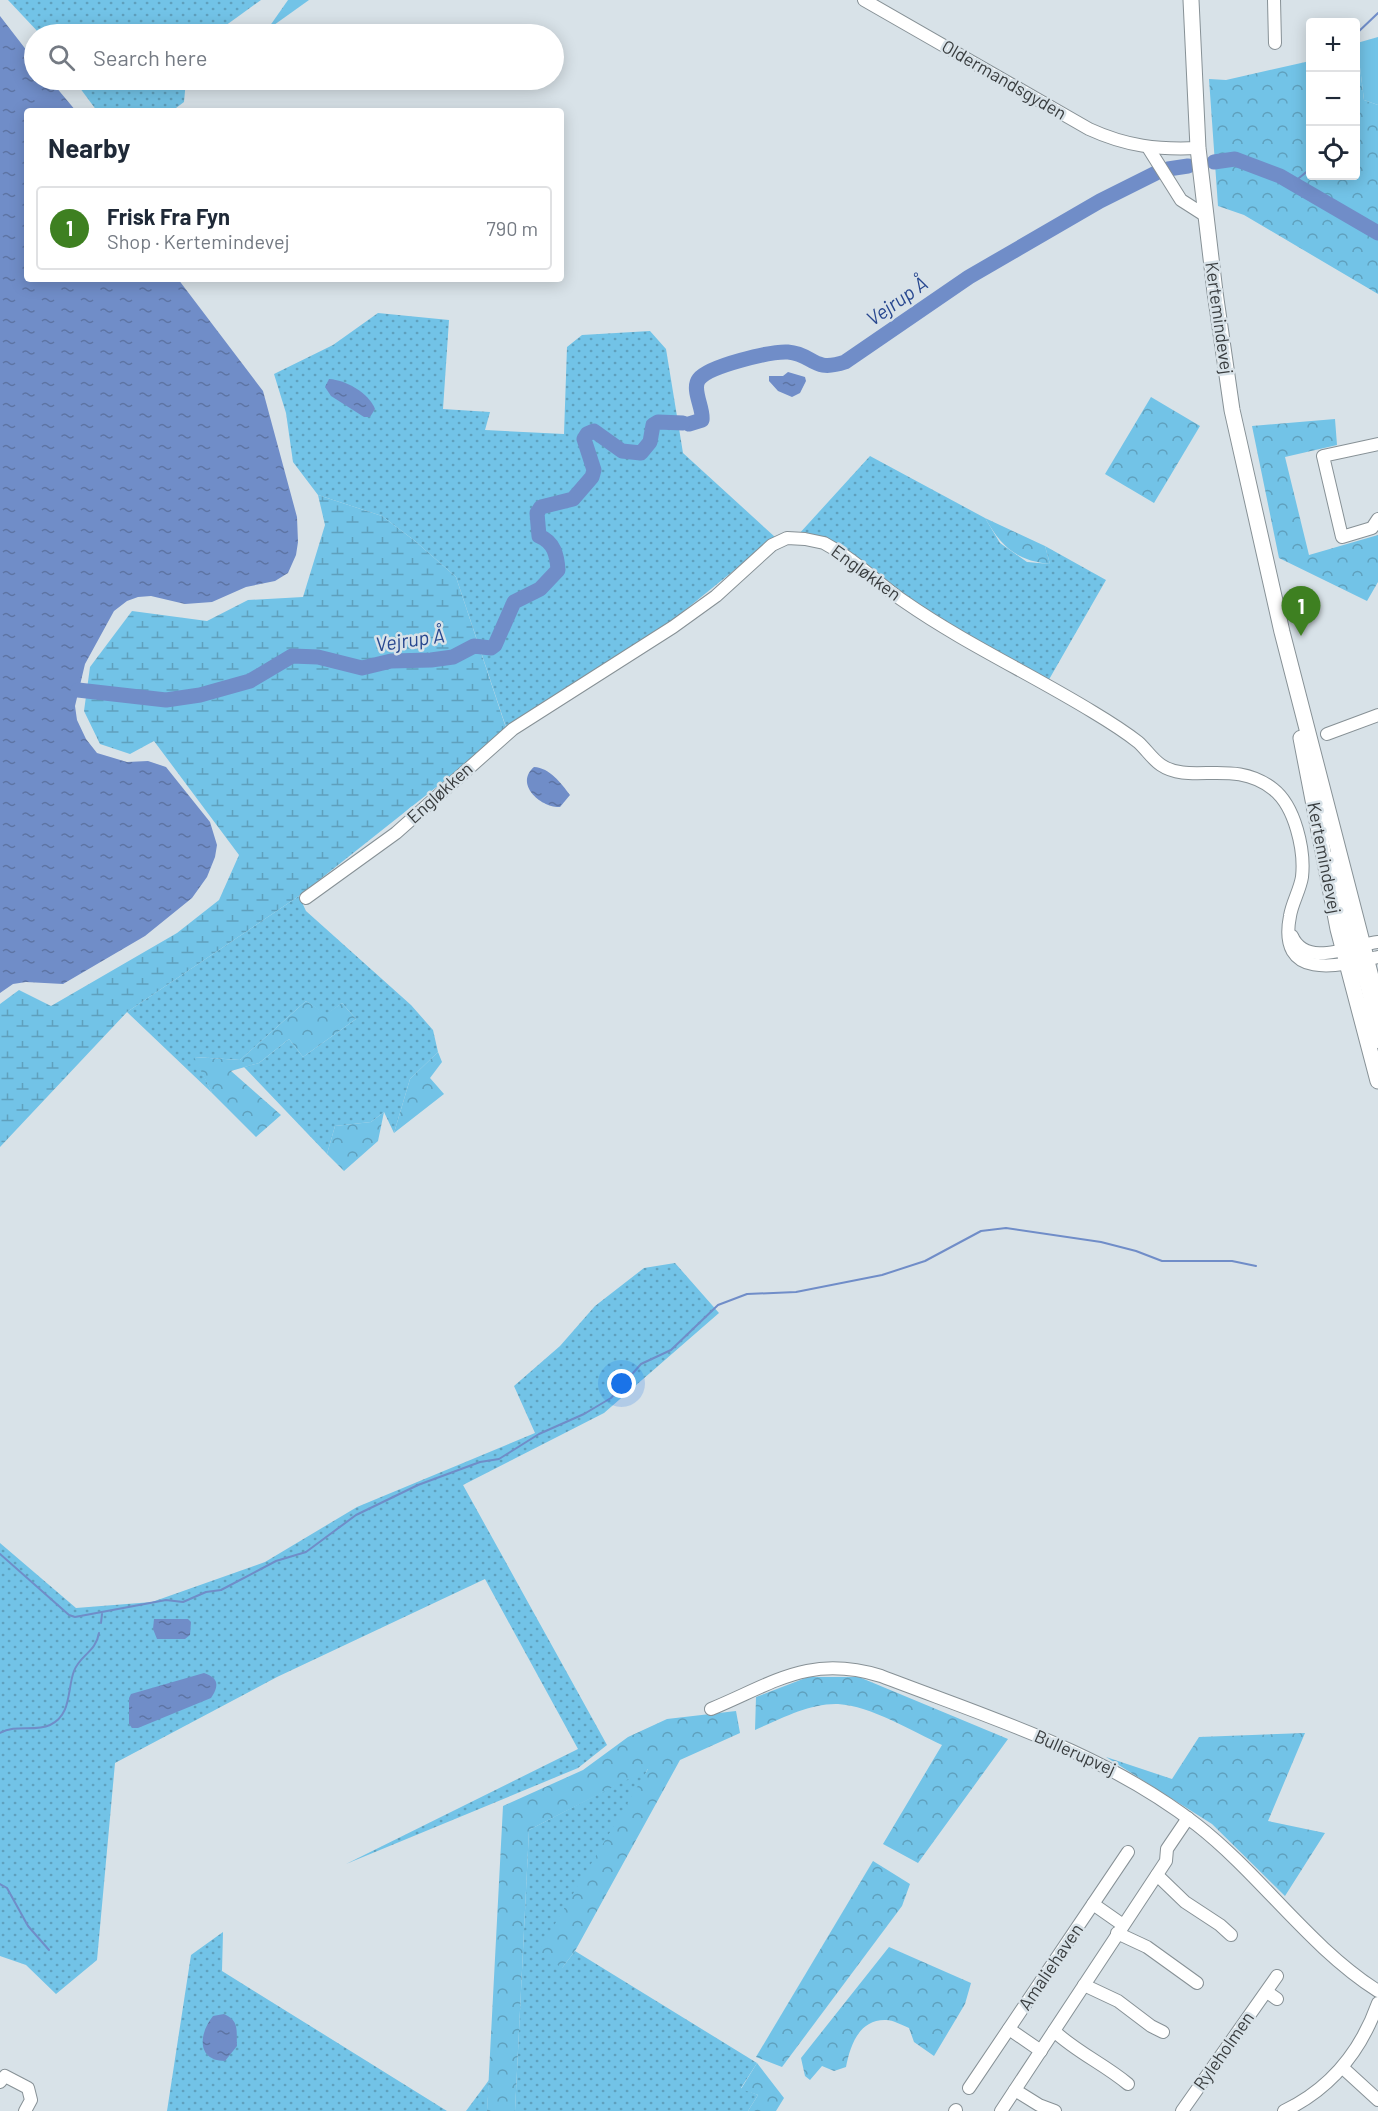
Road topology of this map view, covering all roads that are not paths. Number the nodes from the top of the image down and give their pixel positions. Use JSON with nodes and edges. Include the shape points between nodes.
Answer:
{"nodes":[{"id":1,"x":864,"y":0,"type":"edge"},
{"id":2,"x":1191,"y":0,"type":"edge"},
{"id":3,"x":1274,"y":0,"type":"edge"},
{"id":4,"x":1275,"y":43,"type":"dead end"},
{"id":5,"x":1198,"y":148,"type":"junction"},
{"id":6,"x":1149,"y":149,"type":"junction"},
{"id":7,"x":1206,"y":216,"type":"junction"},
{"id":8,"x":1378,"y":444,"type":"edge"},
{"id":9,"x":1378,"y":519,"type":"edge"},
{"id":10,"x":1282,"y":632,"type":"junction"},
{"id":11,"x":1378,"y":715,"type":"edge"},
{"id":12,"x":1327,"y":734,"type":"dead end"},
{"id":13,"x":306,"y":898,"type":"dead end"},
{"id":14,"x":1289,"y":930,"type":"junction"},
{"id":15,"x":1378,"y":942,"type":"edge"},
{"id":16,"x":1354,"y":946,"type":"junction"},
{"id":17,"x":1363,"y":960,"type":"edge"},
{"id":18,"x":1378,"y":1004,"type":"edge"},
{"id":19,"x":1378,"y":1042,"type":"edge"},
{"id":20,"x":1378,"y":1081,"type":"edge"},
{"id":21,"x":711,"y":1709,"type":"dead end"},
{"id":22,"x":1188,"y":1818,"type":"junction"},
{"id":23,"x":1128,"y":1852,"type":"dead end"},
{"id":24,"x":1156,"y":1875,"type":"junction"},
{"id":25,"x":1093,"y":1904,"type":"junction"},
{"id":26,"x":1120,"y":1929,"type":"junction"},
{"id":27,"x":1231,"y":1935,"type":"dead end"},
{"id":28,"x":1277,"y":1976,"type":"dead end"},
{"id":29,"x":1197,"y":1983,"type":"dead end"},
{"id":30,"x":1084,"y":1985,"type":"junction"},
{"id":31,"x":1378,"y":1991,"type":"edge"},
{"id":32,"x":1378,"y":2003,"type":"edge"},
{"id":33,"x":1009,"y":2029,"type":"junction"},
{"id":34,"x":1054,"y":2031,"type":"junction"},
{"id":35,"x":1163,"y":2032,"type":"dead end"},
{"id":36,"x":1041,"y":2051,"type":"junction"},
{"id":37,"x":1342,"y":2068,"type":"junction"},
{"id":38,"x":0,"y":2082,"type":"edge"},
{"id":39,"x":1128,"y":2084,"type":"dead end"},
{"id":40,"x":969,"y":2088,"type":"dead end"},
{"id":41,"x":1015,"y":2090,"type":"junction"},
{"id":42,"x":1378,"y":2100,"type":"edge"},
{"id":43,"x":25,"y":2111,"type":"edge"},
{"id":44,"x":1001,"y":2111,"type":"edge"},
{"id":45,"x":1055,"y":2111,"type":"edge"},
{"id":46,"x":1182,"y":2111,"type":"edge"},
{"id":47,"x":1284,"y":2111,"type":"edge"}],
"edges":[{"from":1,"to":6,"type":"street","name":"Oldermandsgyden","via":[[1089,129]]},
{"from":2,"to":5,"type":"main road","name":"Kertemindevej"},
{"from":3,"to":4,"type":"street"},
{"from":5,"to":6,"type":"street","name":"Oldermandsgyden"},
{"from":5,"to":7,"type":"main road","name":"Kertemindevej"},
{"from":6,"to":7,"type":"street","via":[[1181,200]]},
{"from":7,"to":10,"type":"main road","name":"Kertemindevej","via":[[1232,410]]},
{"from":8,"to":9,"type":"street","via":[[1323,456],[1342,537],[1372,528]]},
{"from":10,"to":16,"type":"main road","name":"Kertemindevej","via":[[1323,782]]},
{"from":10,"to":16,"type":"main road","name":"Kertemindevej","via":[[1338,928]]},
{"from":11,"to":12,"type":"street"},
{"from":13,"to":14,"type":"street","name":"Engløkken","via":[[396,833],[513,729],[673,627],[716,596],[759,554],[787,538],[830,546],[905,602],[1094,712],[1160,764],[1172,770],[1242,773],[1259,778],[1278,794],[1294,824],[1303,867]]},
{"from":14,"to":16,"type":"street","via":[[1294,942],[1310,952],[1321,954]]},
{"from":14,"to":17,"type":"street","via":[[1294,952],[1306,963],[1324,968]]},
{"from":15,"to":16,"type":"street"},
{"from":16,"to":17,"type":"main road","name":"Kertemindevej"},
{"from":17,"to":18,"type":"main road","name":"Kertemindevej"},
{"from":17,"to":19,"type":"street"},
{"from":17,"to":20,"type":"main road","name":"Kertemindevej"},
{"from":21,"to":22,"type":"street","name":"Bullerupvej","via":[[800,1671],[833,1667],[865,1671],[1077,1751],[1146,1789]]},
{"from":22,"to":24,"type":"street","name":"Amaliehaven","via":[[1167,1849],[1166,1861]]},
{"from":22,"to":31,"type":"street","name":"Bullerupvej","via":[[1227,1850],[1347,1969]]},
{"from":23,"to":25,"type":"street","name":"Amaliehaven"},
{"from":24,"to":26,"type":"street","name":"Amaliehaven"},
{"from":24,"to":27,"type":"street"},
{"from":25,"to":26,"type":"street","name":"Amaliehaven"},
{"from":25,"to":33,"type":"street","name":"Amaliehaven"},
{"from":26,"to":29,"type":"street","name":"Amaliehaven"},
{"from":26,"to":30,"type":"street","name":"Amaliehaven"},
{"from":28,"to":46,"type":"street","name":"Ryleholmen","via":[[1272,1995]]},
{"from":30,"to":34,"type":"street","name":"Amaliehaven"},
{"from":30,"to":35,"type":"street","via":[[1118,2001]]},
{"from":32,"to":37,"type":"street","via":[[1367,2031]]},
{"from":33,"to":36,"type":"street","name":"Amaliehaven"},
{"from":33,"to":40,"type":"street","name":"Amaliehaven"},
{"from":34,"to":36,"type":"street","name":"Amaliehaven"},
{"from":34,"to":39,"type":"street"},
{"from":36,"to":41,"type":"street","name":"Amaliehaven"},
{"from":37,"to":42,"type":"street"},
{"from":37,"to":47,"type":"street","via":[[1319,2090]]},
{"from":38,"to":43,"type":"street","via":[[5,2076],[28,2088],[31,2100]]},
{"from":41,"to":44,"type":"street","name":"Amaliehaven"},
{"from":41,"to":45,"type":"street"}]}
